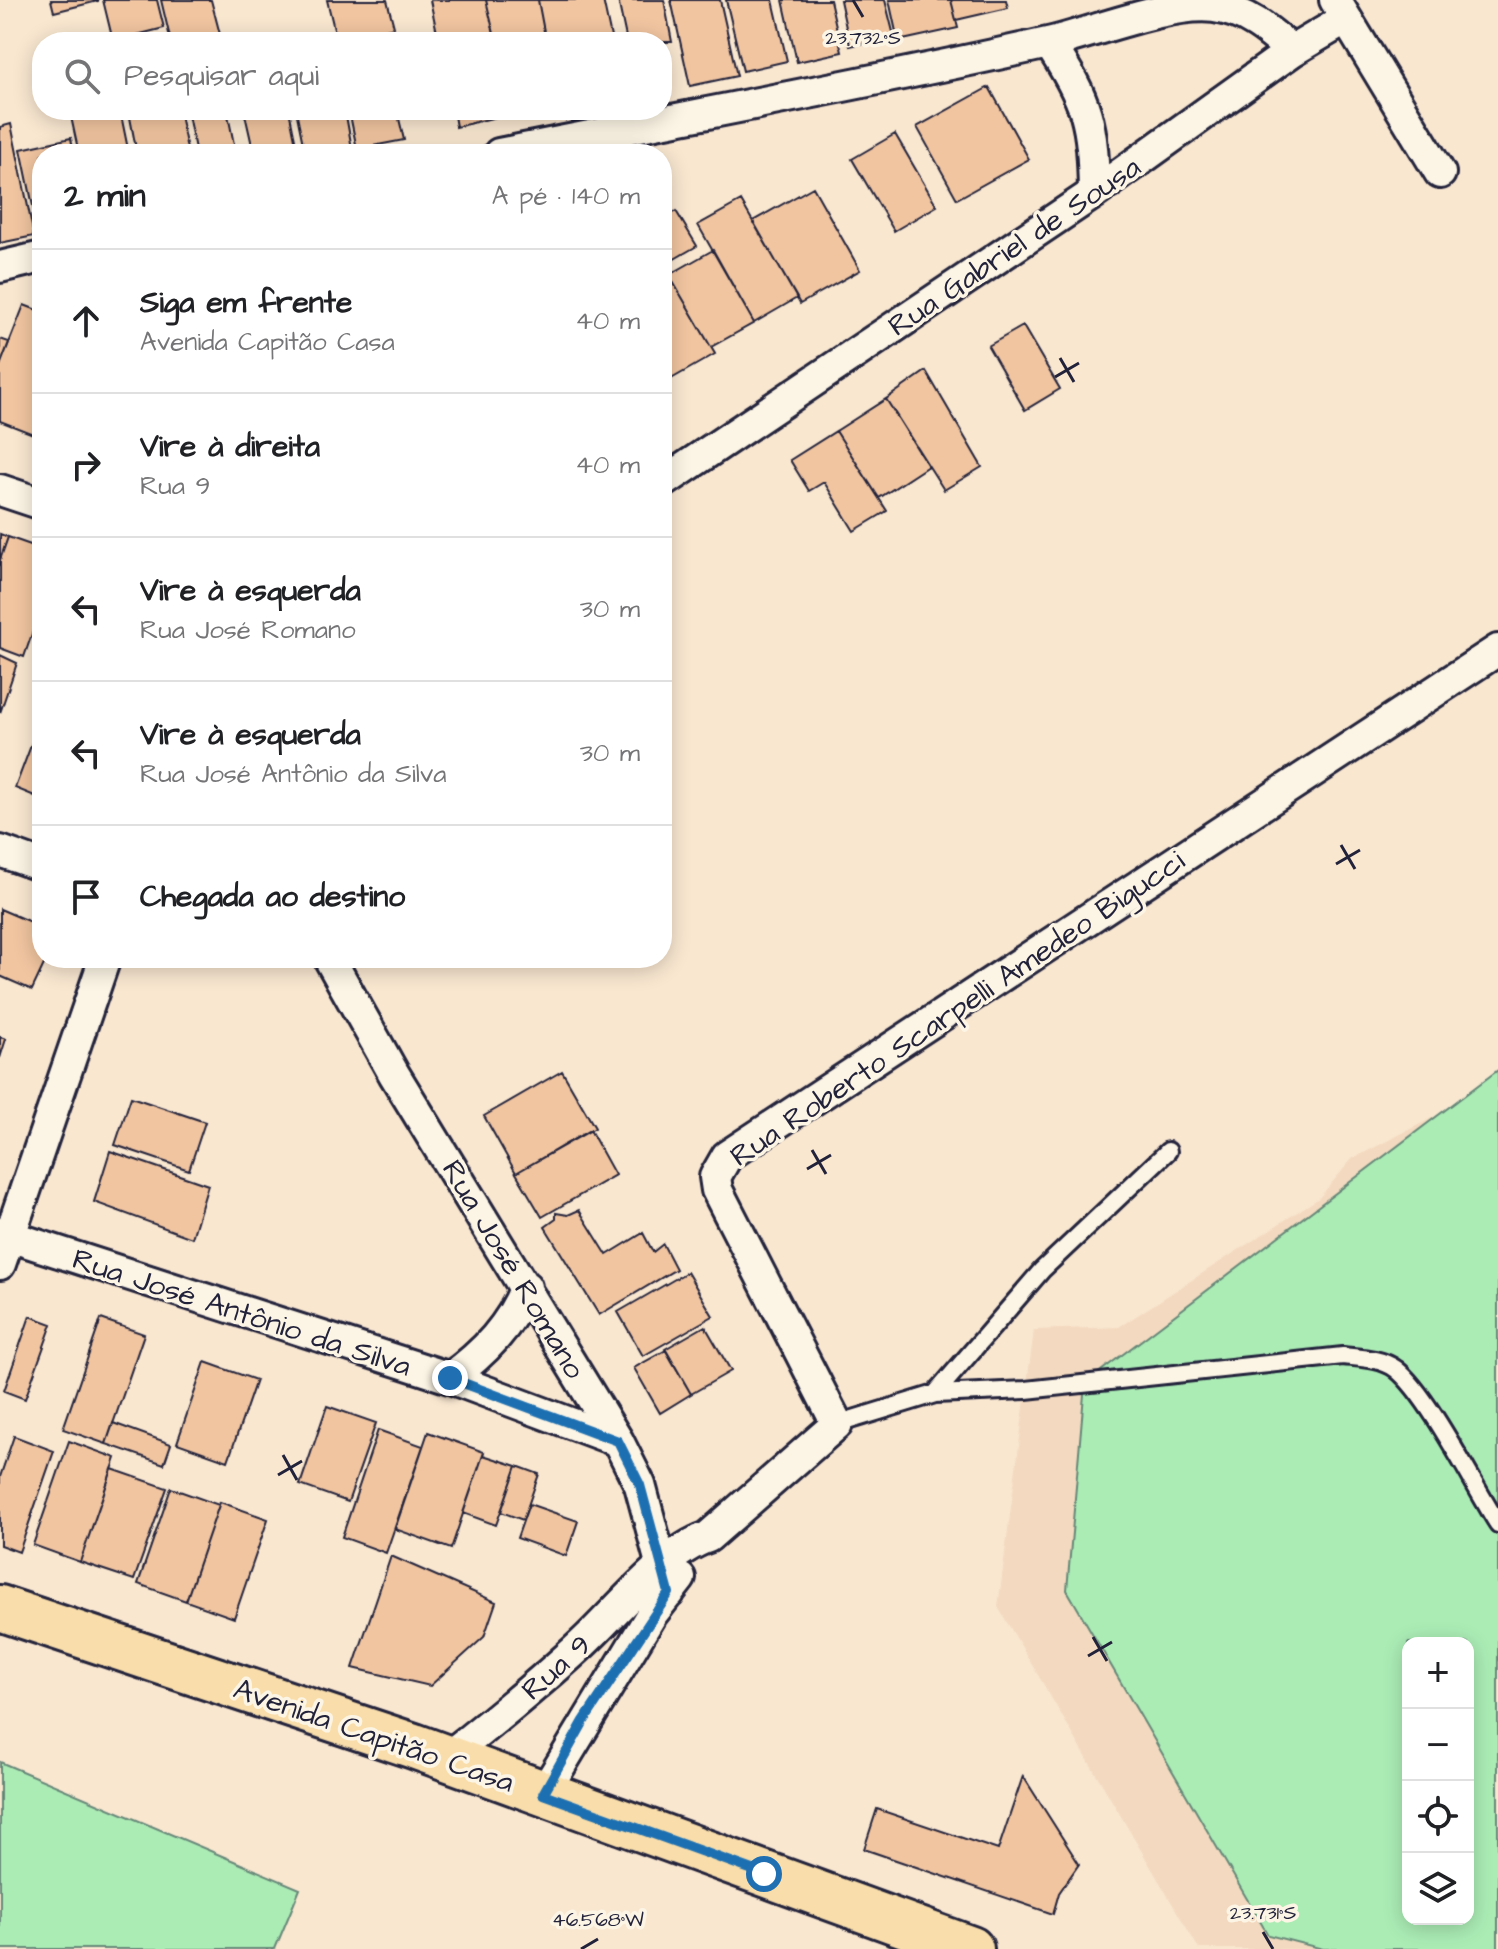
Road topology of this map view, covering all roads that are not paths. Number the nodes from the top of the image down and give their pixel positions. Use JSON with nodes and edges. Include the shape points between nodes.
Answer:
{"nodes":[{"id":1,"x":1340,"y":10,"type":"edge"},
{"id":2,"x":1049,"y":43,"type":"junction"},
{"id":3,"x":1292,"y":51,"type":"junction"},
{"id":4,"x":672,"y":119,"type":"edge"},
{"id":5,"x":667,"y":120,"type":"edge"},
{"id":6,"x":549,"y":144,"type":"edge"},
{"id":7,"x":1440,"y":173,"type":"dead end"},
{"id":8,"x":1094,"y":193,"type":"junction"},
{"id":9,"x":32,"y":259,"type":"edge"},
{"id":10,"x":0,"y":267,"type":"edge"},
{"id":11,"x":672,"y":476,"type":"edge"},
{"id":12,"x":0,"y":490,"type":"edge"},
{"id":13,"x":32,"y":501,"type":"edge"},
{"id":14,"x":1498,"y":650,"type":"edge"},
{"id":15,"x":0,"y":851,"type":"edge"},
{"id":16,"x":32,"y":862,"type":"edge"},
{"id":17,"x":101,"y":968,"type":"edge"},
{"id":18,"x":335,"y":968,"type":"edge"},
{"id":19,"x":1168,"y":1151,"type":"dead end"},
{"id":20,"x":3,"y":1245,"type":"edge"},
{"id":21,"x":526,"y":1287,"type":"junction"},
{"id":22,"x":450,"y":1378,"type":"junction"},
{"id":23,"x":935,"y":1394,"type":"junction"},
{"id":24,"x":837,"y":1424,"type":"junction"},
{"id":25,"x":618,"y":1441,"type":"junction"},
{"id":26,"x":1498,"y":1524,"type":"edge"},
{"id":27,"x":665,"y":1580,"type":"junction"},
{"id":28,"x":0,"y":1608,"type":"edge"},
{"id":29,"x":445,"y":1759,"type":"junction"},
{"id":30,"x":543,"y":1794,"type":"junction"},
{"id":31,"x":971,"y":1949,"type":"edge"}],
"edges":[{"from":1,"to":3,"type":"street","name":"Rua Gabriel de Sousa"},
{"from":1,"to":7,"type":"street"},
{"from":2,"to":3,"type":"street","via":[[1213,6],[1263,25]]},
{"from":2,"to":4,"type":"street"},
{"from":2,"to":8,"type":"street","via":[[1088,111]]},
{"from":3,"to":8,"type":"street","name":"Rua Gabriel de Sousa"},
{"from":5,"to":6,"type":"street"},
{"from":8,"to":11,"type":"street","name":"Rua Gabriel de Sousa"},
{"from":9,"to":10,"type":"street"},
{"from":12,"to":13,"type":"street"},
{"from":14,"to":24,"type":"street","name":"Rua Roberto Scarpelli Amedeo Bigucci","via":[[719,1165],[717,1190]]},
{"from":15,"to":16,"type":"street"},
{"from":17,"to":20,"type":"street"},
{"from":18,"to":21,"type":"street","name":"Rua José Romano"},
{"from":19,"to":23,"type":"lane","via":[[1042,1270]]},
{"from":20,"to":22,"type":"street","name":"Rua José Antônio da Silva"},
{"from":21,"to":22,"type":"street","via":[[503,1330]]},
{"from":21,"to":25,"type":"street","name":"Rua José Romano"},
{"from":22,"to":25,"type":"street","name":"Rua José Antônio da Silva"},
{"from":23,"to":24,"type":"lane"},
{"from":23,"to":26,"type":"lane","via":[[1026,1390],[1343,1356],[1378,1360],[1395,1368],[1416,1390]]},
{"from":24,"to":27,"type":"street","via":[[708,1537],[687,1546]]},
{"from":25,"to":27,"type":"street","name":"Rua José Romano","via":[[640,1485]]},
{"from":27,"to":29,"type":"street","name":"Rua 9"},
{"from":27,"to":30,"type":"street","name":"Rua 9"},
{"from":28,"to":29,"type":"main road","name":"Avenida Capitão Casa"},
{"from":29,"to":30,"type":"main road","name":"Avenida Capitão Casa"},
{"from":30,"to":31,"type":"main road","name":"Avenida Capitão Casa"}]}
